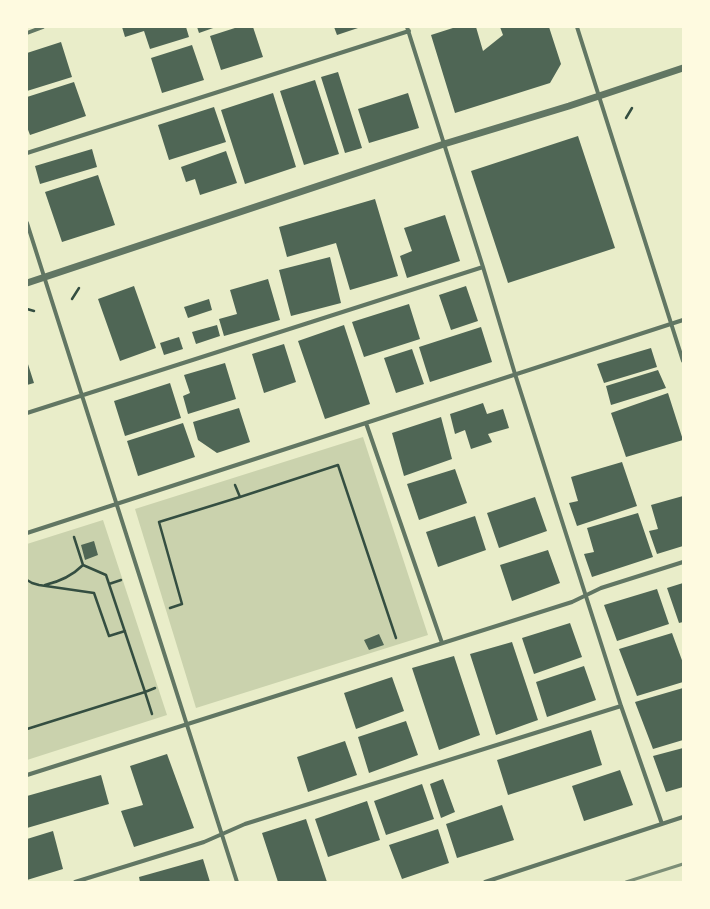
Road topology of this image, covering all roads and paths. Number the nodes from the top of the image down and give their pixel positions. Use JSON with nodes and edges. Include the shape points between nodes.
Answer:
{"nodes":[{"id":1,"x":44,"y":27,"type":"edge"},
{"id":2,"x":577,"y":27,"type":"edge"},
{"id":3,"x":408,"y":29,"type":"edge"},
{"id":4,"x":27,"y":33,"type":"edge"},
{"id":5,"x":683,"y":68,"type":"edge"},
{"id":6,"x":599,"y":96,"type":"junction"},
{"id":7,"x":444,"y":144,"type":"junction"},
{"id":8,"x":27,"y":153,"type":"edge"},
{"id":9,"x":27,"y":223,"type":"edge"},
{"id":10,"x":483,"y":267,"type":"junction"},
{"id":11,"x":44,"y":277,"type":"junction"},
{"id":12,"x":27,"y":283,"type":"edge"},
{"id":13,"x":683,"y":320,"type":"edge"},
{"id":14,"x":671,"y":324,"type":"junction"},
{"id":15,"x":683,"y":361,"type":"edge"},
{"id":16,"x":515,"y":374,"type":"junction"},
{"id":17,"x":82,"y":396,"type":"junction"},
{"id":18,"x":27,"y":413,"type":"edge"},
{"id":19,"x":366,"y":423,"type":"junction"},
{"id":20,"x":230,"y":467,"type":"junction"},
{"id":21,"x":240,"y":497,"type":"junction"},
{"id":22,"x":116,"y":504,"type":"junction"},
{"id":23,"x":68,"y":520,"type":"junction"},
{"id":24,"x":27,"y":533,"type":"edge"},
{"id":25,"x":683,"y":562,"type":"edge"},
{"id":26,"x":83,"y":565,"type":"junction"},
{"id":27,"x":27,"y":580,"type":"edge"},
{"id":28,"x":43,"y":585,"type":"junction"},
{"id":29,"x":586,"y":595,"type":"junction"},
{"id":30,"x":152,"y":614,"type":"junction"},
{"id":31,"x":125,"y":631,"type":"junction"},
{"id":32,"x":442,"y":643,"type":"junction"},
{"id":33,"x":402,"y":656,"type":"junction"},
{"id":34,"x":173,"y":682,"type":"junction"},
{"id":35,"x":145,"y":692,"type":"junction"},
{"id":36,"x":621,"y":706,"type":"junction"},
{"id":37,"x":186,"y":724,"type":"junction"},
{"id":38,"x":27,"y":729,"type":"edge"},
{"id":39,"x":158,"y":733,"type":"junction"},
{"id":40,"x":27,"y":774,"type":"edge"},
{"id":41,"x":683,"y":817,"type":"edge"},
{"id":42,"x":662,"y":824,"type":"junction"},
{"id":43,"x":221,"y":834,"type":"junction"},
{"id":44,"x":75,"y":882,"type":"edge"},
{"id":45,"x":237,"y":882,"type":"edge"},
{"id":46,"x":485,"y":882,"type":"edge"}],
"edges":[{"from":1,"to":4,"type":"street"},
{"from":2,"to":6,"type":"street"},
{"from":3,"to":7,"type":"street"},
{"from":3,"to":8,"type":"street"},
{"from":5,"to":6,"type":"street"},
{"from":6,"to":7,"type":"street"},
{"from":6,"to":14,"type":"street"},
{"from":7,"to":10,"type":"street"},
{"from":7,"to":11,"type":"street"},
{"from":9,"to":11,"type":"street"},
{"from":10,"to":16,"type":"street"},
{"from":10,"to":17,"type":"street"},
{"from":11,"to":12,"type":"street"},
{"from":11,"to":17,"type":"street"},
{"from":13,"to":14,"type":"street"},
{"from":14,"to":15,"type":"street"},
{"from":14,"to":16,"type":"street"},
{"from":16,"to":19,"type":"street"},
{"from":16,"to":29,"type":"street"},
{"from":17,"to":18,"type":"street"},
{"from":17,"to":22,"type":"street"},
{"from":19,"to":20,"type":"street"},
{"from":19,"to":32,"type":"street"},
{"from":20,"to":21,"type":"path"},
{"from":20,"to":22,"type":"street"},
{"from":21,"to":30,"type":"path","via":[[159,522],[182,604]]},
{"from":21,"to":33,"type":"path","via":[[338,465]]},
{"from":22,"to":23,"type":"street"},
{"from":22,"to":30,"type":"street"},
{"from":23,"to":24,"type":"street"},
{"from":23,"to":26,"type":"path"},
{"from":25,"to":29,"type":"street"},
{"from":26,"to":28,"type":"path","via":[[74,573]]},
{"from":26,"to":31,"type":"path","via":[[106,576]]},
{"from":27,"to":28,"type":"path"},
{"from":28,"to":31,"type":"path","via":[[94,593],[109,636]]},
{"from":29,"to":32,"type":"street","via":[[572,602]]},
{"from":29,"to":36,"type":"street"},
{"from":30,"to":34,"type":"street"},
{"from":31,"to":35,"type":"path"},
{"from":32,"to":33,"type":"street"},
{"from":33,"to":37,"type":"street"},
{"from":34,"to":35,"type":"path"},
{"from":34,"to":37,"type":"street"},
{"from":35,"to":38,"type":"path"},
{"from":35,"to":39,"type":"path"},
{"from":36,"to":42,"type":"street"},
{"from":36,"to":43,"type":"street","via":[[260,819]]},
{"from":37,"to":39,"type":"street"},
{"from":37,"to":43,"type":"street"},
{"from":39,"to":40,"type":"street"},
{"from":41,"to":42,"type":"street"},
{"from":42,"to":46,"type":"street"},
{"from":43,"to":44,"type":"street","via":[[204,842]]},
{"from":43,"to":45,"type":"street"}]}
